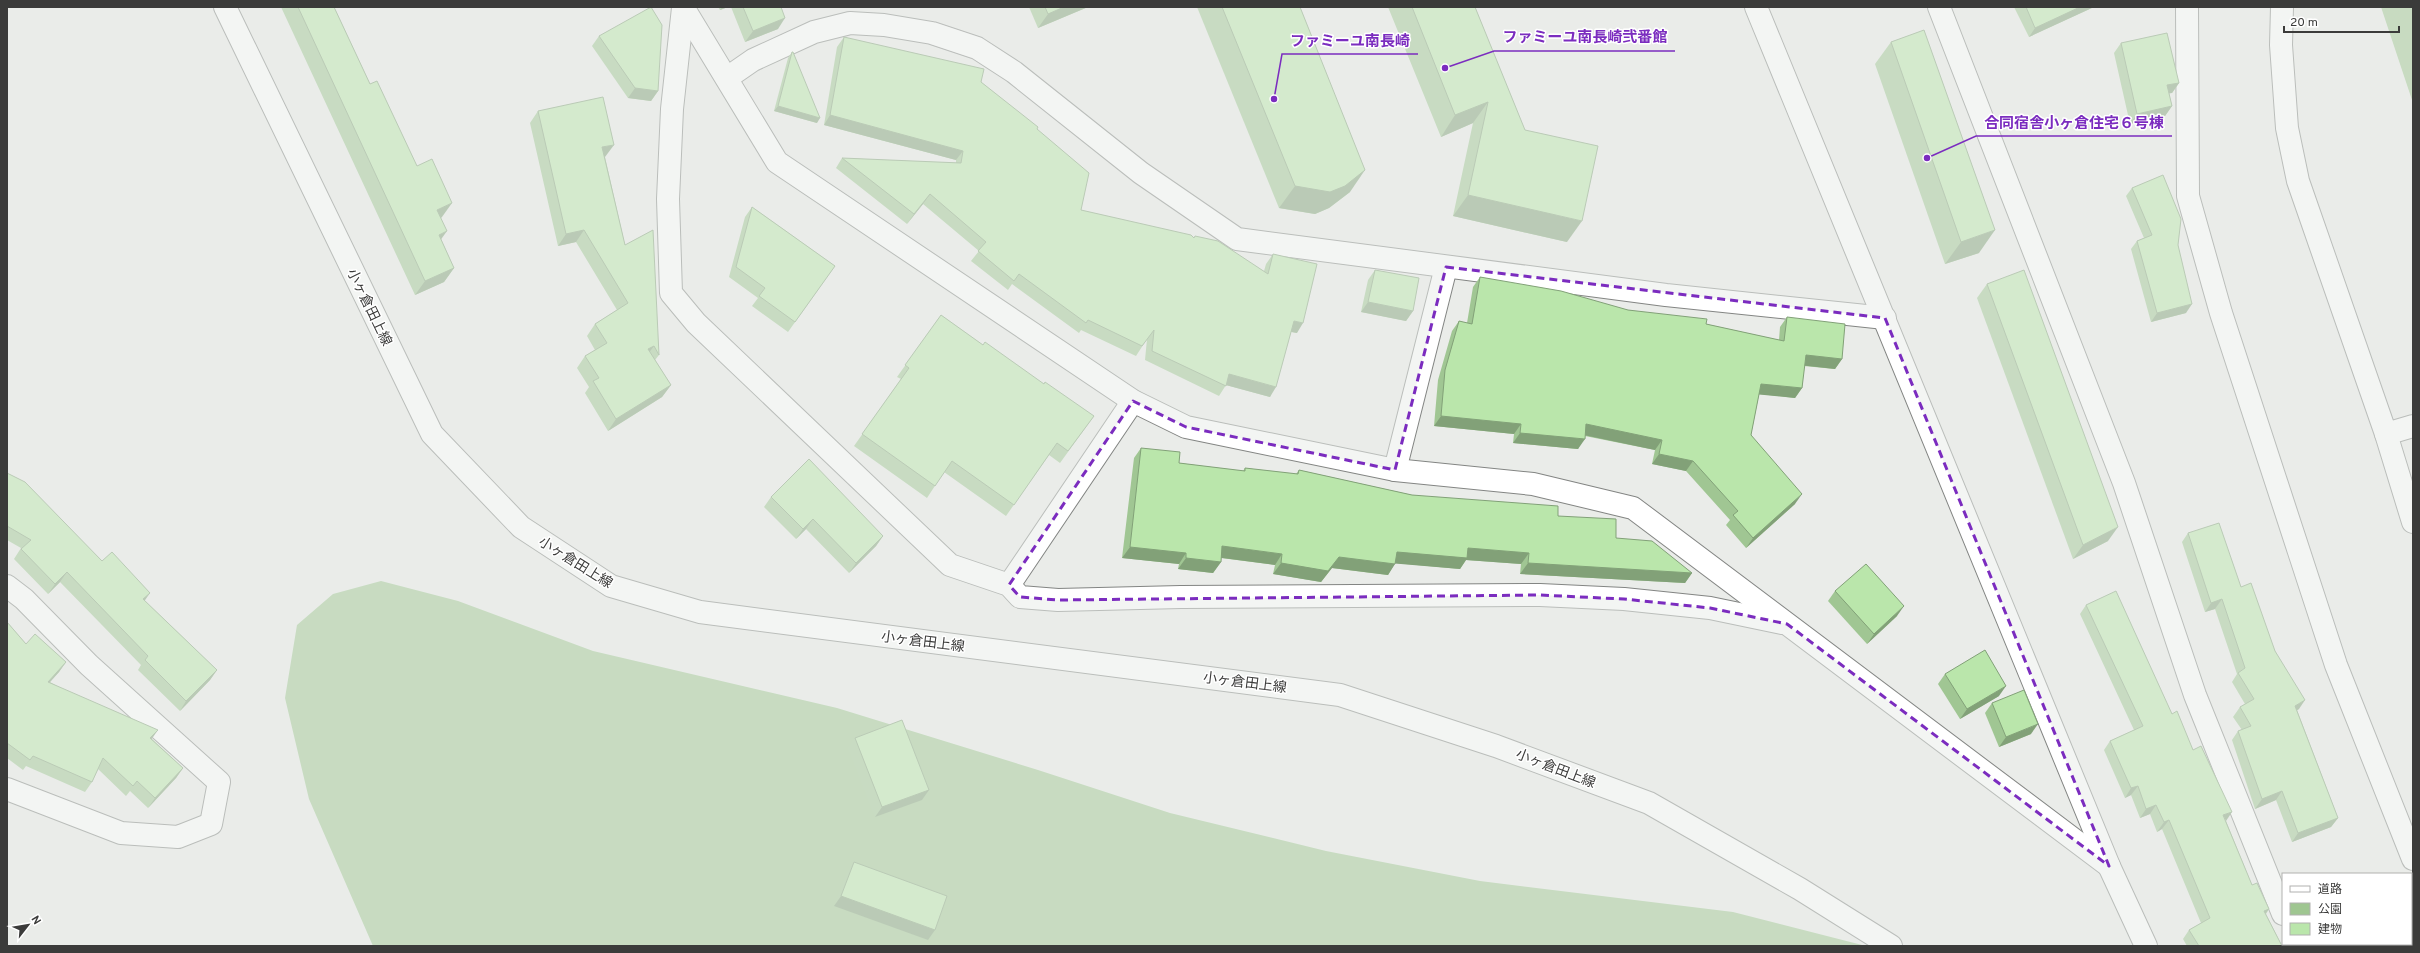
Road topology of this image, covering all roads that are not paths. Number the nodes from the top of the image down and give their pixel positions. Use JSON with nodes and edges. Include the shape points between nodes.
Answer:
{"nodes":[{"id":1,"x":225,"y":7,"type":"edge"},
{"id":2,"x":683,"y":7,"type":"edge"},
{"id":3,"x":1756,"y":7,"type":"edge"},
{"id":4,"x":1939,"y":7,"type":"edge"},
{"id":5,"x":2187,"y":7,"type":"edge"},
{"id":6,"x":2282,"y":7,"type":"edge"},
{"id":7,"x":727,"y":78,"type":"junction"},
{"id":8,"x":1446,"y":267,"type":"junction"},
{"id":9,"x":1885,"y":318,"type":"junction"},
{"id":10,"x":1132,"y":401,"type":"junction"},
{"id":11,"x":2413,"y":426,"type":"edge"},
{"id":12,"x":2386,"y":434,"type":"junction"},
{"id":13,"x":1395,"y":470,"type":"junction"},
{"id":14,"x":2413,"y":522,"type":"edge"},
{"id":15,"x":1009,"y":585,"type":"junction"},
{"id":16,"x":7,"y":586,"type":"edge"},
{"id":17,"x":1787,"y":624,"type":"junction"},
{"id":18,"x":7,"y":789,"type":"edge"},
{"id":19,"x":2413,"y":860,"type":"edge"},
{"id":20,"x":2108,"y":866,"type":"junction"},
{"id":21,"x":2282,"y":912,"type":"edge"},
{"id":22,"x":1891,"y":946,"type":"edge"},
{"id":23,"x":2146,"y":946,"type":"edge"}],
"edges":[{"from":1,"to":22,"type":"street","name":"小ヶ倉田上線","via":[[432,434],[521,527],[611,586],[700,612],[1340,695],[1496,746],[1649,803],[1800,889]]},
{"from":2,"to":7,"type":"street"},
{"from":2,"to":15,"type":"street","via":[[672,109],[668,199],[671,293],[696,323],[950,565]]},
{"from":3,"to":9,"type":"street"},
{"from":4,"to":21,"type":"street","via":[[2124,483],[2195,695]]},
{"from":5,"to":19,"type":"street","via":[[2188,196],[2221,313],[2336,665]]},
{"from":6,"to":12,"type":"street","via":[[2281,45],[2287,128],[2298,181]]},
{"from":7,"to":8,"type":"street","via":[[753,60],[808,35],[850,23],[884,25],[932,33],[977,48],[1002,64],[1140,173],[1237,239]]},
{"from":7,"to":10,"type":"street","via":[[777,162]]},
{"from":8,"to":9,"type":"street","via":[[1666,295]]},
{"from":8,"to":13,"type":"street"},
{"from":9,"to":20,"type":"street"},
{"from":10,"to":13,"type":"street","via":[[1186,427]]},
{"from":10,"to":15,"type":"street"},
{"from":11,"to":12,"type":"street"},
{"from":12,"to":14,"type":"street"},
{"from":13,"to":17,"type":"street","via":[[1533,484],[1633,508]]},
{"from":15,"to":17,"type":"street","via":[[1020,597],[1058,600],[1540,595],[1710,608]]},
{"from":16,"to":18,"type":"street","via":[[219,782],[212,824],[178,838],[121,833]]},
{"from":17,"to":20,"type":"street"},
{"from":20,"to":23,"type":"street"}]}
